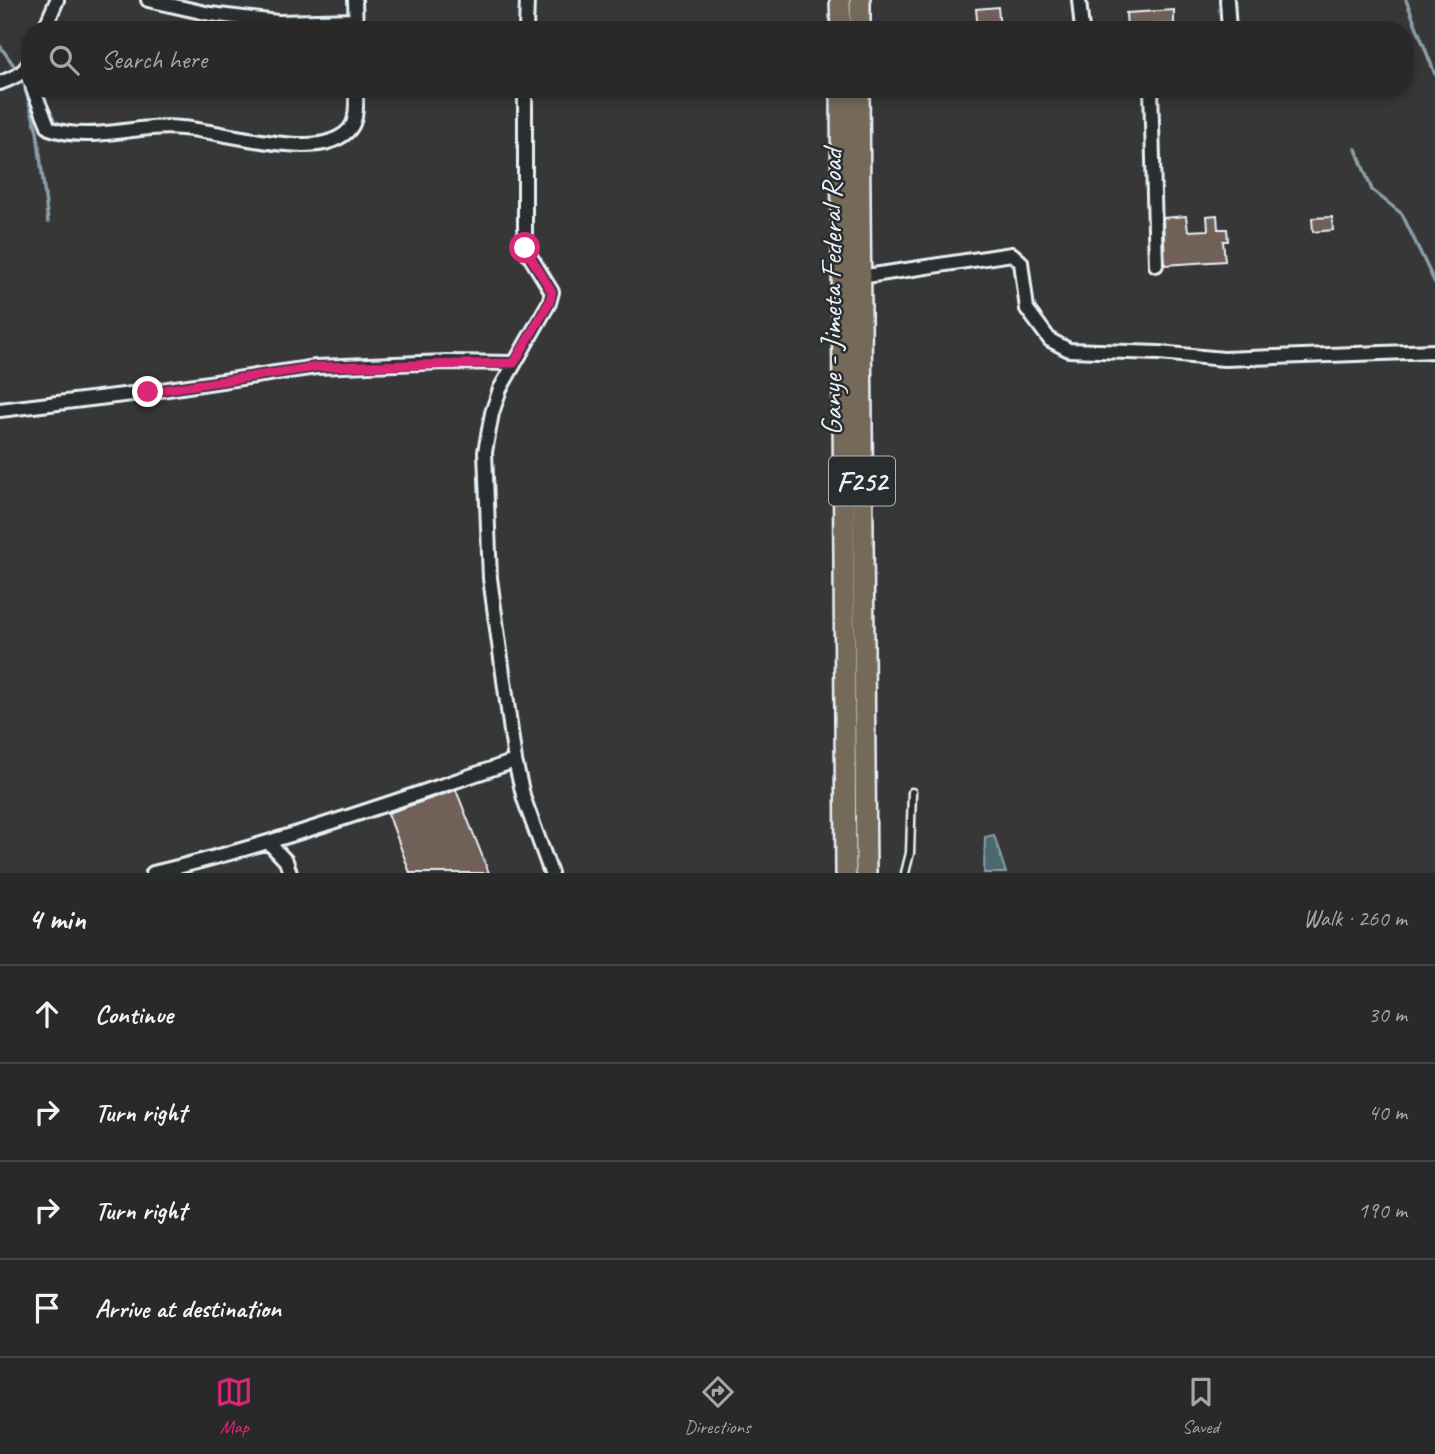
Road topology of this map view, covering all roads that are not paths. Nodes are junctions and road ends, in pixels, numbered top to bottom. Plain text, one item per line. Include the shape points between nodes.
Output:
1 (57, 0) edge
2 (148, 0) edge
3 (355, 0) edge
4 (527, 0) edge
5 (840, 0) edge
6 (860, 0) edge
7 (1079, 0) edge
8 (1227, 0) edge
9 (48, 21) edge
10 (270, 21) edge
11 (356, 21) edge
12 (526, 21) edge
13 (841, 21) edge
14 (860, 21) edge
15 (1081, 21) edge
16 (1228, 21) edge
17 (21, 74) edge
18 (0, 83) edge
19 (36, 98) edge
20 (356, 98) edge
21 (525, 98) edge
22 (841, 98) edge
23 (859, 98) edge
24 (1151, 98) edge
25 (1156, 265) dead end
26 (860, 276) junction
27 (1435, 351) edge
28 (514, 363) junction
29 (0, 410) edge
30 (515, 761) junction
31 (912, 792) dead end
32 (269, 843) junction
33 (153, 873) edge
34 (290, 873) edge
35 (551, 873) edge
36 (846, 873) edge
37 (866, 873) edge
38 (905, 873) edge

1 - 9 street
2 - 10 street
3 - 11 street
4 - 12 street
5 - 13 main road
6 - 14 main road
7 - 15 street
8 - 16 street
17 - 18 street
19 - 20 street via 48,128 58,132 81,135 181,127 310,145 331,142 354,126
21 - 28 street via 525,248 552,292
22 - 36 main road, Ganye - Jimeta Federal Road / F252
23 - 26 main road, Ganye - Jimeta Federal Road / F252
24 - 25 street
26 - 27 street via 1012,254 1021,262 1027,309 1050,340 1069,350 1224,359
26 - 37 main road, Ganye - Jimeta Federal Road / F252
28 - 29 street via 316,367
28 - 30 street via 492,413 485,452 489,578
30 - 32 street
30 - 35 street
31 - 38 lane
32 - 33 street
32 - 34 street via 286,861

